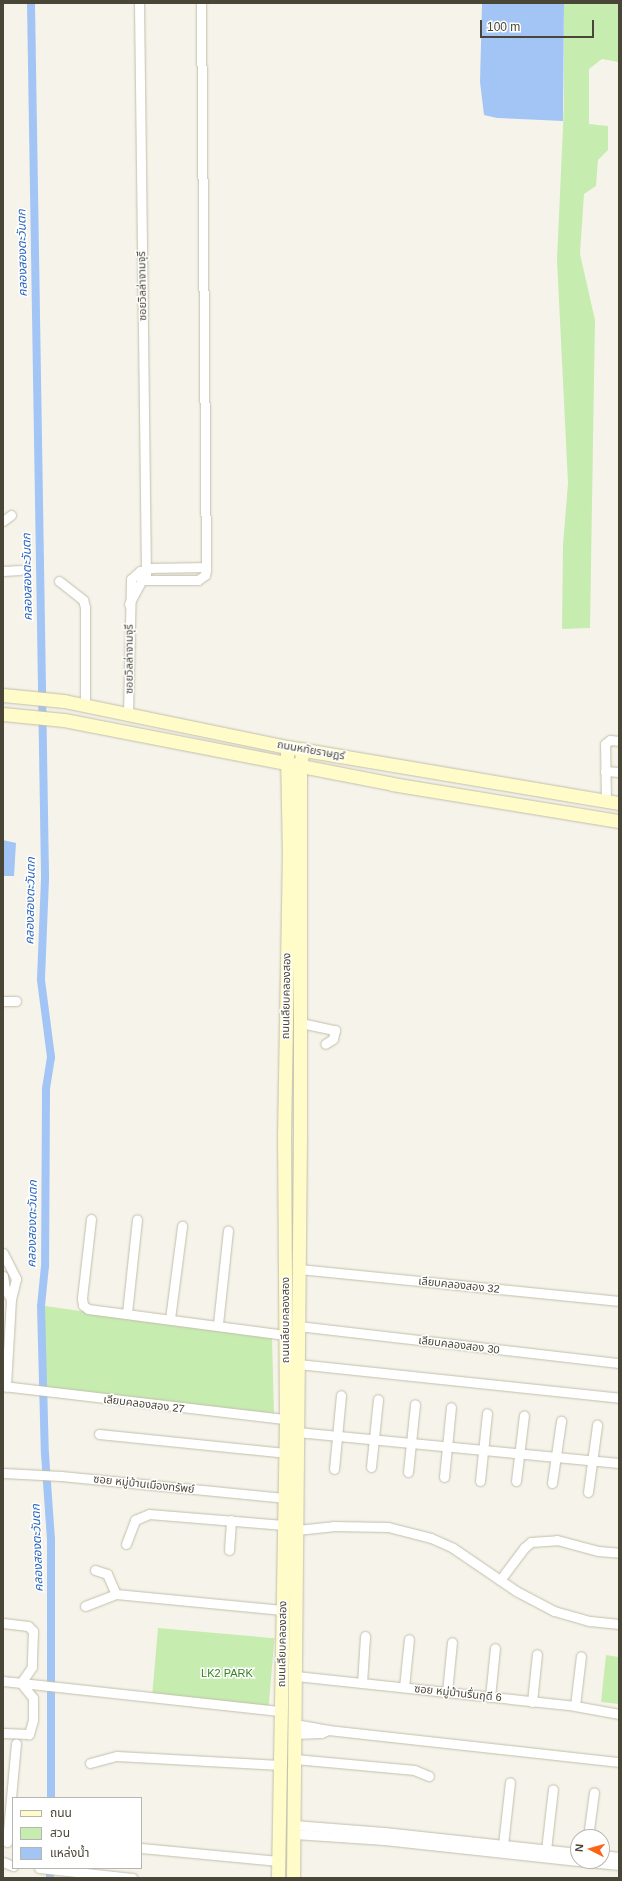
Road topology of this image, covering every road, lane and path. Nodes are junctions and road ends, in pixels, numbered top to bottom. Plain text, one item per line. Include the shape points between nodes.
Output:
1 (139, 3) edge
2 (201, 3) edge
3 (11, 515) dead end
4 (3, 521) edge
5 (206, 567) junction
6 (20, 570) dead end
7 (146, 570) junction
8 (3, 571) edge
9 (146, 580) junction
10 (59, 581) dead end
11 (129, 604) junction
12 (3, 695) edge
13 (85, 705) junction
14 (3, 714) edge
15 (128, 714) junction
16 (619, 741) edge
17 (287, 746) junction
18 (303, 749) junction
19 (272, 759) junction
20 (286, 763) junction
21 (300, 765) junction
22 (323, 771) junction
23 (605, 771) junction
24 (619, 772) edge
25 (288, 784) junction
26 (301, 792) junction
27 (606, 800) junction
28 (619, 803) edge
29 (619, 821) edge
30 (3, 1000) edge
31 (16, 1001) dead end
32 (301, 1023) junction
33 (325, 1044) dead end
34 (300, 1135) junction
35 (284, 1136) junction
36 (91, 1219) dead end
37 (137, 1220) dead end
38 (182, 1226) dead end
39 (228, 1231) dead end
40 (3, 1253) edge
41 (299, 1269) junction
42 (3, 1276) edge
43 (11, 1299) junction
44 (619, 1301) edge
45 (127, 1313) junction
46 (170, 1319) junction
47 (218, 1324) junction
48 (298, 1326) junction
49 (285, 1335) junction
50 (619, 1363) edge
51 (298, 1364) junction
52 (5, 1386) edge
53 (341, 1395) dead end
54 (619, 1398) edge
55 (378, 1399) dead end
56 (415, 1404) dead end
57 (451, 1407) dead end
58 (487, 1413) dead end
59 (524, 1415) dead end
60 (286, 1419) junction
61 (561, 1421) dead end
62 (596, 1425) dead end
63 (297, 1432) junction
64 (99, 1434) dead end
65 (336, 1435) junction
66 (374, 1439) junction
67 (411, 1443) junction
68 (447, 1446) junction
69 (483, 1450) junction
70 (285, 1453) junction
71 (519, 1453) junction
72 (556, 1456) junction
73 (591, 1460) junction
74 (619, 1463) edge
75 (371, 1468) dead end
76 (334, 1469) dead end
77 (408, 1472) dead end
78 (3, 1473) edge
79 (444, 1477) dead end
80 (480, 1480) dead end
81 (516, 1481) dead end
82 (552, 1483) dead end
83 (588, 1492) dead end
84 (284, 1498) junction
85 (232, 1520) junction
86 (284, 1525) junction
87 (297, 1530) junction
88 (126, 1544) dead end
89 (229, 1550) dead end
90 (619, 1553) edge
91 (95, 1570) dead end
92 (500, 1580) junction
93 (116, 1594) junction
94 (85, 1606) dead end
95 (282, 1610) junction
96 (3, 1623) edge
97 (619, 1624) edge
98 (365, 1636) dead end
99 (409, 1639) dead end
100 (452, 1642) dead end
101 (495, 1648) dead end
102 (537, 1654) dead end
103 (581, 1656) dead end
104 (296, 1676) junction
105 (3, 1681) edge
106 (24, 1683) junction
107 (362, 1683) junction
108 (404, 1688) junction
109 (447, 1692) junction
110 (490, 1697) junction
111 (532, 1702) junction
112 (575, 1706) junction
113 (281, 1711) junction
114 (619, 1714) edge
115 (295, 1729) junction
116 (3, 1734) edge
117 (16, 1743) dead end
118 (295, 1759) junction
119 (619, 1762) edge
120 (90, 1763) dead end
121 (280, 1765) junction
122 (429, 1776) dead end
123 (510, 1782) dead end
124 (553, 1789) dead end
125 (594, 1792) dead end
126 (7, 1797) edge
127 (294, 1829) junction
128 (589, 1829) edge
129 (7, 1842) dead end
130 (447, 1843) junction
131 (503, 1845) junction
132 (142, 1848) edge
133 (546, 1850) junction
134 (570, 1852) edge
135 (570, 1860) edge
136 (278, 1861) junction
137 (3, 1862) edge
138 (12, 1866) edge
139 (51, 1869) edge
140 (132, 1878) edge
141 (278, 1878) edge
142 (294, 1878) edge

1 - 7 street, ซอยวิลล่าจามจุรี
2 - 5 street
3 - 4 street
5 - 7 street
5 - 9 street via 205,575 198,580
6 - 8 street
7 - 9 street, ซอยวิลล่าจามจุรี
7 - 11 street, ซอยวิลล่าจามจุรี via 140,571 131,579
9 - 11 street, ซอยวิลล่าจามจุรี via 140,583
10 - 13 street via 83,600 85,607
11 - 15 street, ซอยวิลล่าจามจุรี
12 - 13 main road, ถนนหทัยราษฎร์
13 - 15 main road, ถนนหทัยราษฎร์
14 - 19 main road, ถนนหทัยราษฎร์ via 64,720
15 - 17 main road, ถนนหทัยราษฎร์
16 - 23 street via 610,740 605,744
17 - 18 main road, ถนนหทัยราษฎร์
17 - 20 main road, ถนนเลียบคลองสอง
18 - 21 main road, ถนนเลียบคลองสอง
18 - 27 main road, ถนนหทัยราษฎร์
19 - 20 main road, ถนนหทัยราษฎร์
19 - 25 main road
20 - 21 main road, ถนนหทัยราษฎร์
20 - 25 main road, ถนนเลียบคลองสอง
21 - 22 main road, ถนนหทัยราษฎร์
21 - 26 main road, ถนนเลียบคลองสอง
22 - 26 main road via 312,776
22 - 29 main road, ถนนหทัยราษฎร์
23 - 24 street
23 - 27 street
25 - 35 main road, ถนนเลียบคลองสอง
26 - 32 main road, ถนนเลียบคลองสอง
27 - 28 main road, ถนนหทัยราษฎร์
30 - 31 street
32 - 33 street via 335,1030 334,1039
32 - 34 main road, ถนนเลียบคลองสอง
34 - 35 main road
34 - 41 main road, ถนนเลียบคลองสอง
35 - 49 main road, ถนนเลียบคลองสอง
36 - 45 street via 83,1306 88,1309
37 - 45 street
38 - 46 street
39 - 47 street
40 - 43 street via 16,1279
41 - 44 street, เลียบคลองสอง 32
41 - 48 main road, ถนนเลียบคลองสอง
42 - 43 street via 5,1289
43 - 52 street
45 - 46 street
46 - 47 street
47 - 49 street
48 - 50 street, เลียบคลองสอง 30
48 - 51 main road, ถนนเลียบคลองสอง
49 - 60 main road, ถนนเลียบคลองสอง
51 - 54 street
51 - 63 main road, ถนนเลียบคลองสอง
52 - 60 street, เลียบคลองสอง 27
53 - 65 street
55 - 66 street
56 - 67 street
57 - 68 street
58 - 69 street
59 - 71 street
60 - 70 main road, ถนนเลียบคลองสอง
61 - 72 street
62 - 73 street
63 - 65 street
63 - 87 main road, ถนนเลียบคลองสอง
64 - 70 street
65 - 66 street
65 - 76 street
66 - 67 street
66 - 75 street
67 - 68 street
67 - 77 street
68 - 69 street
68 - 79 street
69 - 71 street
69 - 80 street
70 - 84 main road, ถนนเลียบคลองสอง
71 - 72 street
71 - 81 street
72 - 73 street
72 - 82 street
73 - 74 street
73 - 83 street
78 - 84 street, ซอย หมู่บ้านเมืองทรัพย์ via 60,1476
84 - 86 main road, ถนนเลียบคลองสอง
85 - 86 street
85 - 88 street via 142,1515 132,1525
85 - 89 street
86 - 95 main road, ถนนเลียบคลองสอง
87 - 92 street via 333,1526 370,1526 406,1531 454,1548
87 - 104 main road, ถนนเลียบคลองสอง
90 - 92 street via 557,1540 531,1542
91 - 93 street via 107,1574
92 - 97 street via 554,1610 590,1621
93 - 94 street
93 - 95 street
95 - 113 main road, ถนนเลียบคลองสอง
96 - 106 street via 28,1626 33,1630 33,1663
98 - 107 street
99 - 108 street
100 - 109 street
101 - 110 street
102 - 111 street
103 - 112 street
104 - 107 street, ซอย หมู่บ้านรื่นฤดี 6
104 - 115 main road, ถนนเลียบคลองสอง
105 - 106 street
106 - 113 street
106 - 116 street via 33,1698 32,1732 26,1735
107 - 108 street, ซอย หมู่บ้านรื่นฤดี 6
108 - 109 street, ซอย หมู่บ้านรื่นฤดี 6
109 - 110 street, ซอย หมู่บ้านรื่นฤดี 6
110 - 111 street, ซอย หมู่บ้านรื่นฤดี 6
111 - 112 street, ซอย หมู่บ้านรื่นฤดี 6
112 - 114 street, ซอย หมู่บ้านรื่นฤดี 6
113 - 121 main road, ถนนเลียบคลองสอง
115 - 118 main road, ถนนเลียบคลองสอง
115 - 119 street via 328,1730
117 - 126 street
118 - 122 street via 414,1770
118 - 127 main road, ถนนเลียบคลองสอง
120 - 121 street via 117,1756
121 - 136 main road, ถนนเลียบคลองสอง
123 - 131 street
124 - 133 street
125 - 128 street
126 - 129 street
127 - 130 street
127 - 142 main road, ถนนเลียบคลองสอง
130 - 131 street
130 - 135 street
131 - 133 street
132 - 136 street
133 - 134 street
136 - 141 main road, ถนนเลียบคลองสอง
137 - 138 street
139 - 140 street

